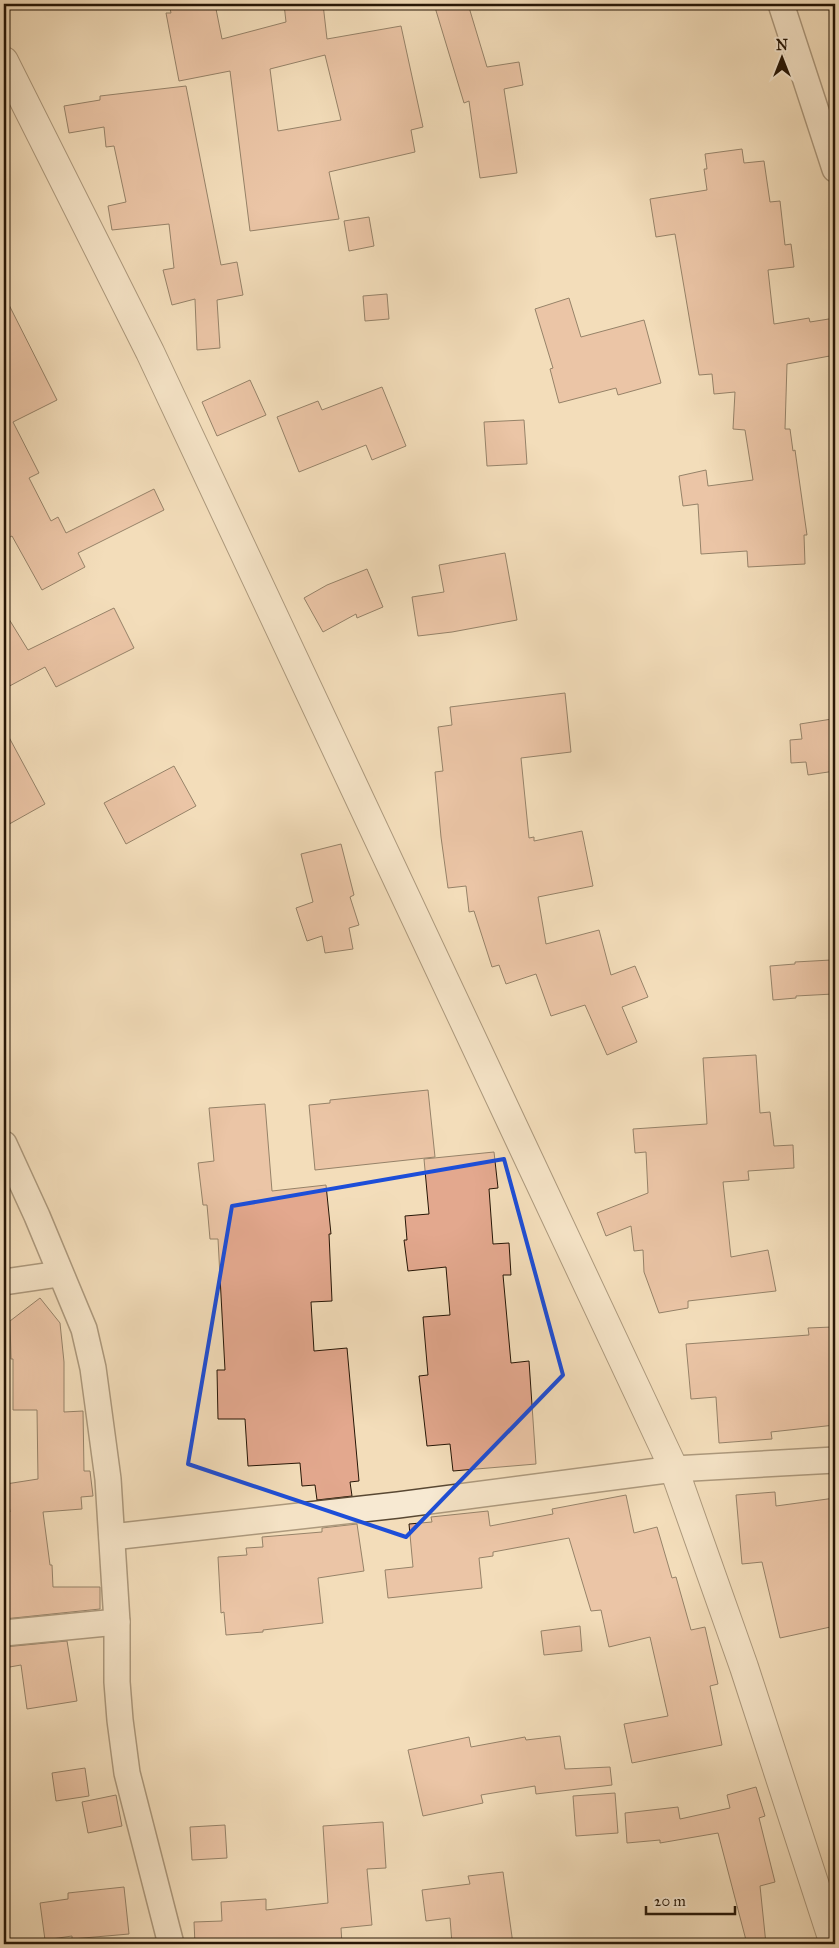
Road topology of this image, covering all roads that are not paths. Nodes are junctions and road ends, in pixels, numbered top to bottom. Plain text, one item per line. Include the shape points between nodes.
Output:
1 (781, 4) edge
2 (4, 61) edge
3 (835, 169) edge
4 (4, 1144) edge
5 (59, 1274) junction
6 (4, 1282) edge
7 (835, 1460) edge
8 (674, 1469) junction
9 (112, 1537) junction
10 (117, 1622) junction
11 (4, 1633) edge
12 (171, 1944) edge
13 (834, 1944) edge

1 - 3 street
2 - 8 street via 150,352
4 - 5 street
5 - 6 street
5 - 9 street via 84,1329 93,1368 108,1479
7 - 8 street
8 - 9 street via 398,1505
8 - 13 street via 744,1667
9 - 10 street
10 - 11 street
10 - 12 street via 119,1711 127,1772

